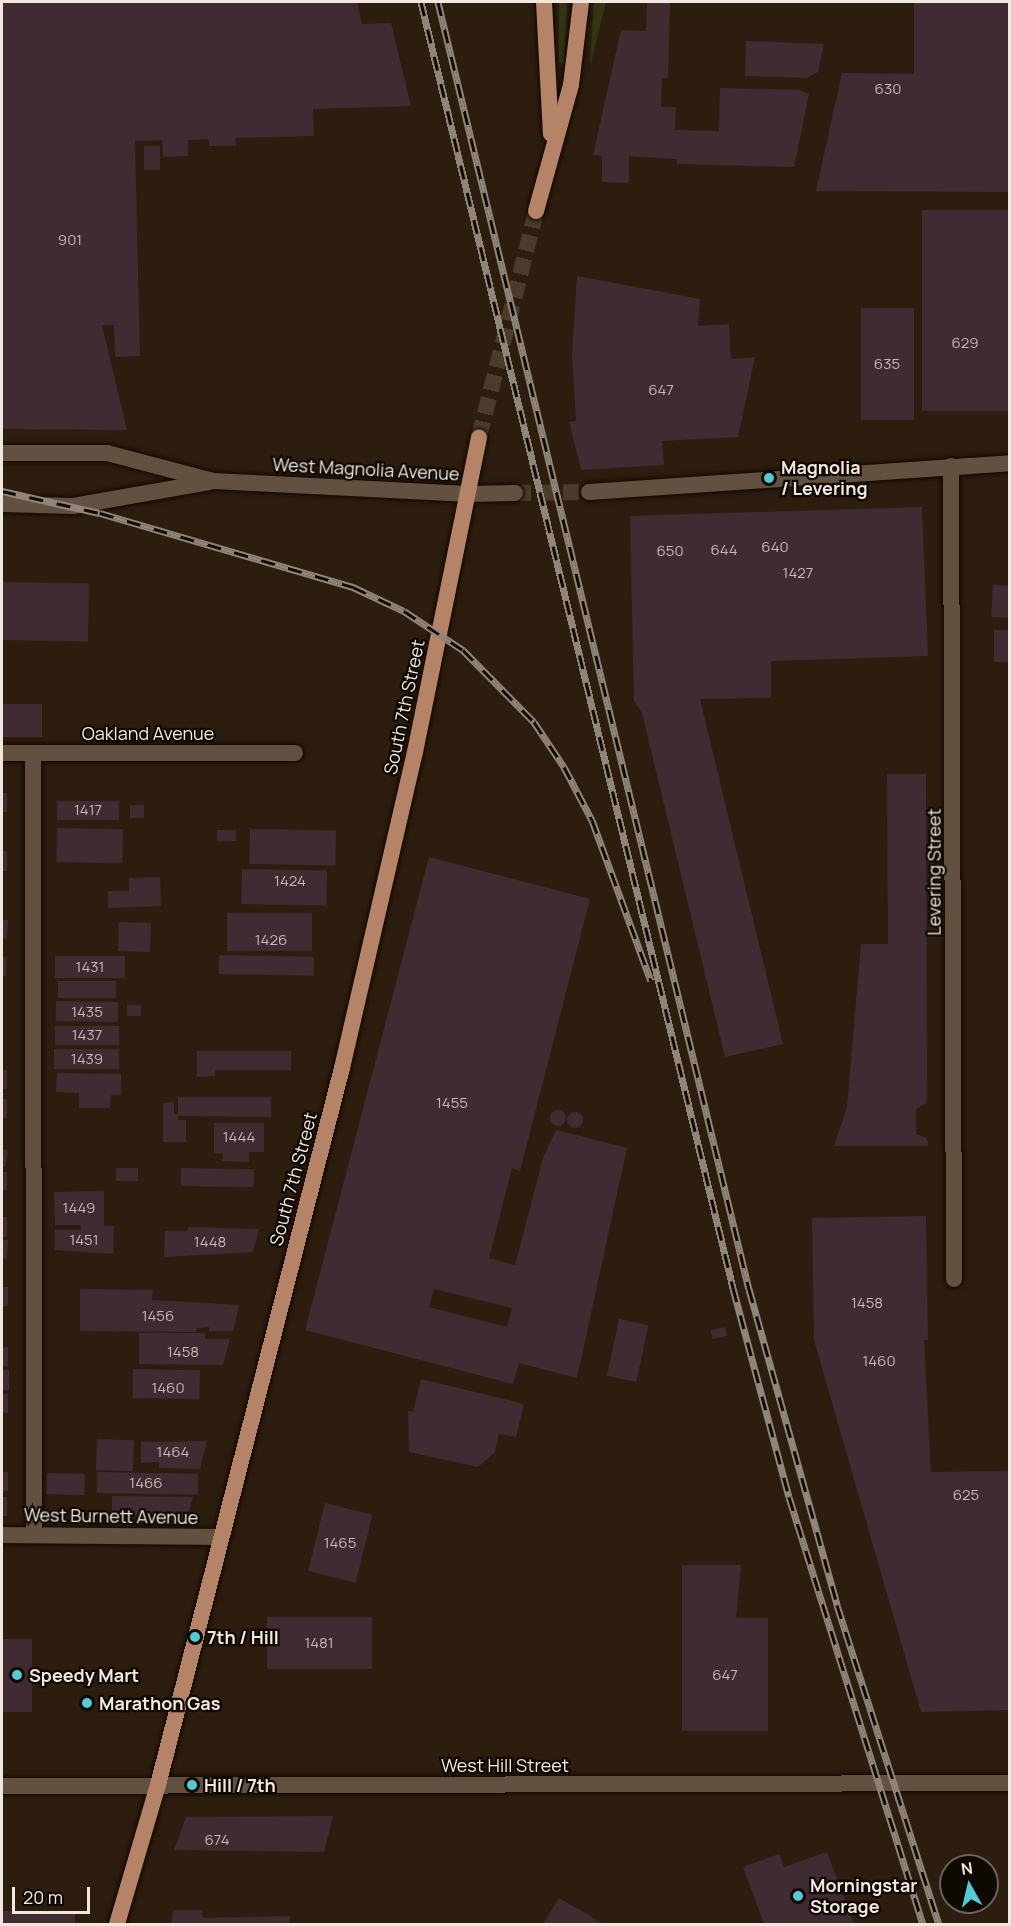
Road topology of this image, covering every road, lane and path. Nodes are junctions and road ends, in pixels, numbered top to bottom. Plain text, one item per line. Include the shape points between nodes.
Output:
1 (544, 2) edge
2 (581, 2) edge
3 (551, 150) junction
4 (536, 211) tunnel mouth
5 (479, 438) tunnel mouth
6 (2, 453) edge
7 (1010, 463) edge
8 (951, 466) junction
9 (214, 481) junction
10 (589, 492) tunnel mouth
11 (516, 493) tunnel mouth
12 (469, 494) junction
13 (2, 504) edge
14 (2, 753) edge
15 (33, 753) junction
16 (295, 753) dead end
17 (954, 1279) dead end
18 (34, 1534) junction
19 (2, 1535) edge
20 (220, 1538) junction
21 (1010, 1783) edge
22 (2, 1785) edge
23 (158, 1785) junction
24 (117, 1924) edge

1 - 3 main road
2 - 3 main road via 571,85
3 - 4 main road
5 - 12 main road, South 7th Street
6 - 9 street, West Magnolia Avenue via 107,453
7 - 8 street
8 - 10 street
8 - 17 street, Levering Street
9 - 12 street, West Magnolia Avenue
9 - 13 street, West Magnolia Avenue via 73,506
11 - 12 street, West Magnolia Avenue
12 - 20 main road, South 7th Street via 342,1068
14 - 15 street, Oakland Avenue
15 - 16 street, Oakland Avenue
15 - 18 street
18 - 19 street, West Burnett Avenue
18 - 20 street, West Burnett Avenue
20 - 23 main road, South 7th Street
21 - 23 street, West Hill Street
22 - 23 street, West Hill Street
23 - 24 main road, South 7th Street

